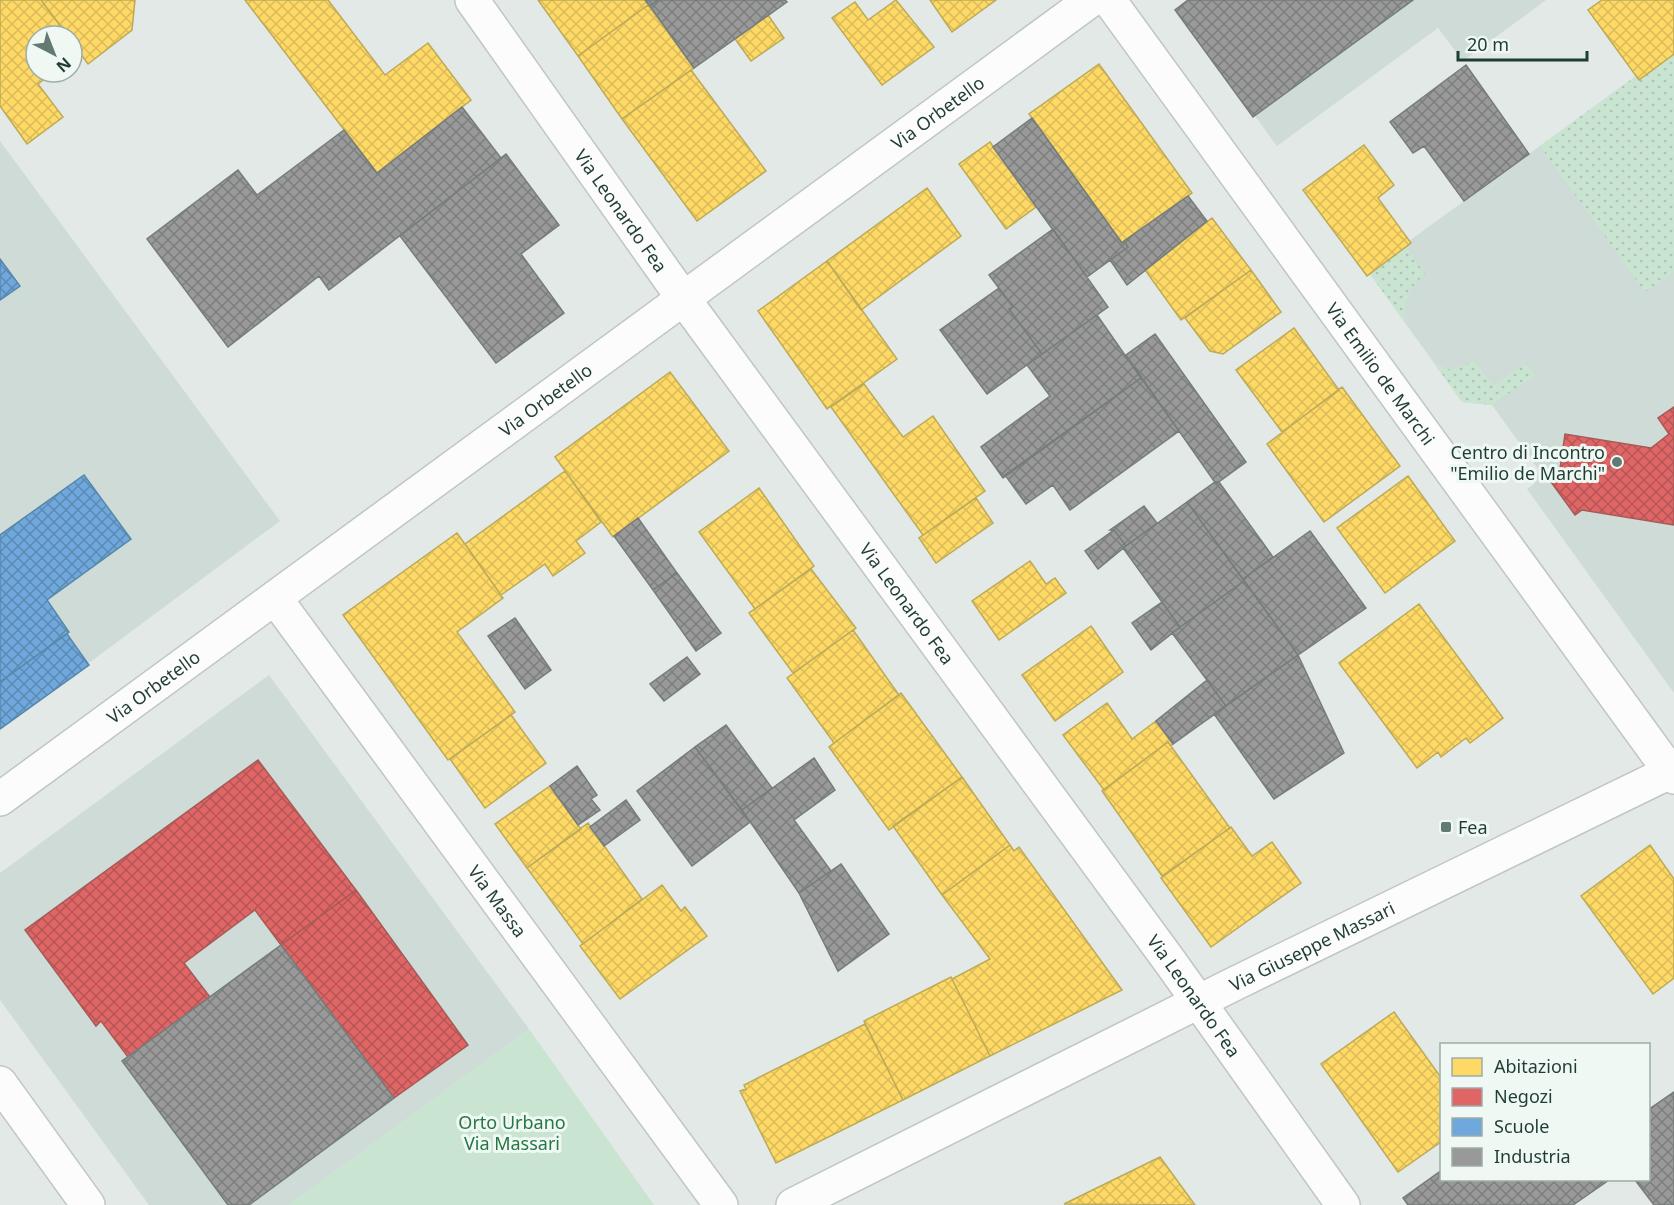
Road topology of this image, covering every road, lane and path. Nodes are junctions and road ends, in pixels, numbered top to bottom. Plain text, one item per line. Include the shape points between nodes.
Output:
1 (472, 0) edge
2 (1091, 0) edge
3 (1109, 0) edge
4 (683, 298) junction
5 (275, 598) junction
6 (1673, 773) edge
7 (0, 799) edge
8 (1199, 1001) junction
9 (0, 1083) edge
10 (88, 1205) edge
11 (721, 1205) edge
12 (792, 1205) edge
13 (1343, 1205) edge

1 - 4 street, Via Leonardo Fea
2 - 4 street, Via Orbetello
3 - 6 street, Via Emilio de Marchi
4 - 5 street, Via Orbetello
4 - 8 street, Via Leonardo Fea
5 - 7 street, Via Orbetello
5 - 11 street, Via Massa
6 - 8 street, Via Giuseppe Massari
8 - 12 street, Via Giuseppe Massari
8 - 13 street, Via Leonardo Fea
9 - 10 street

